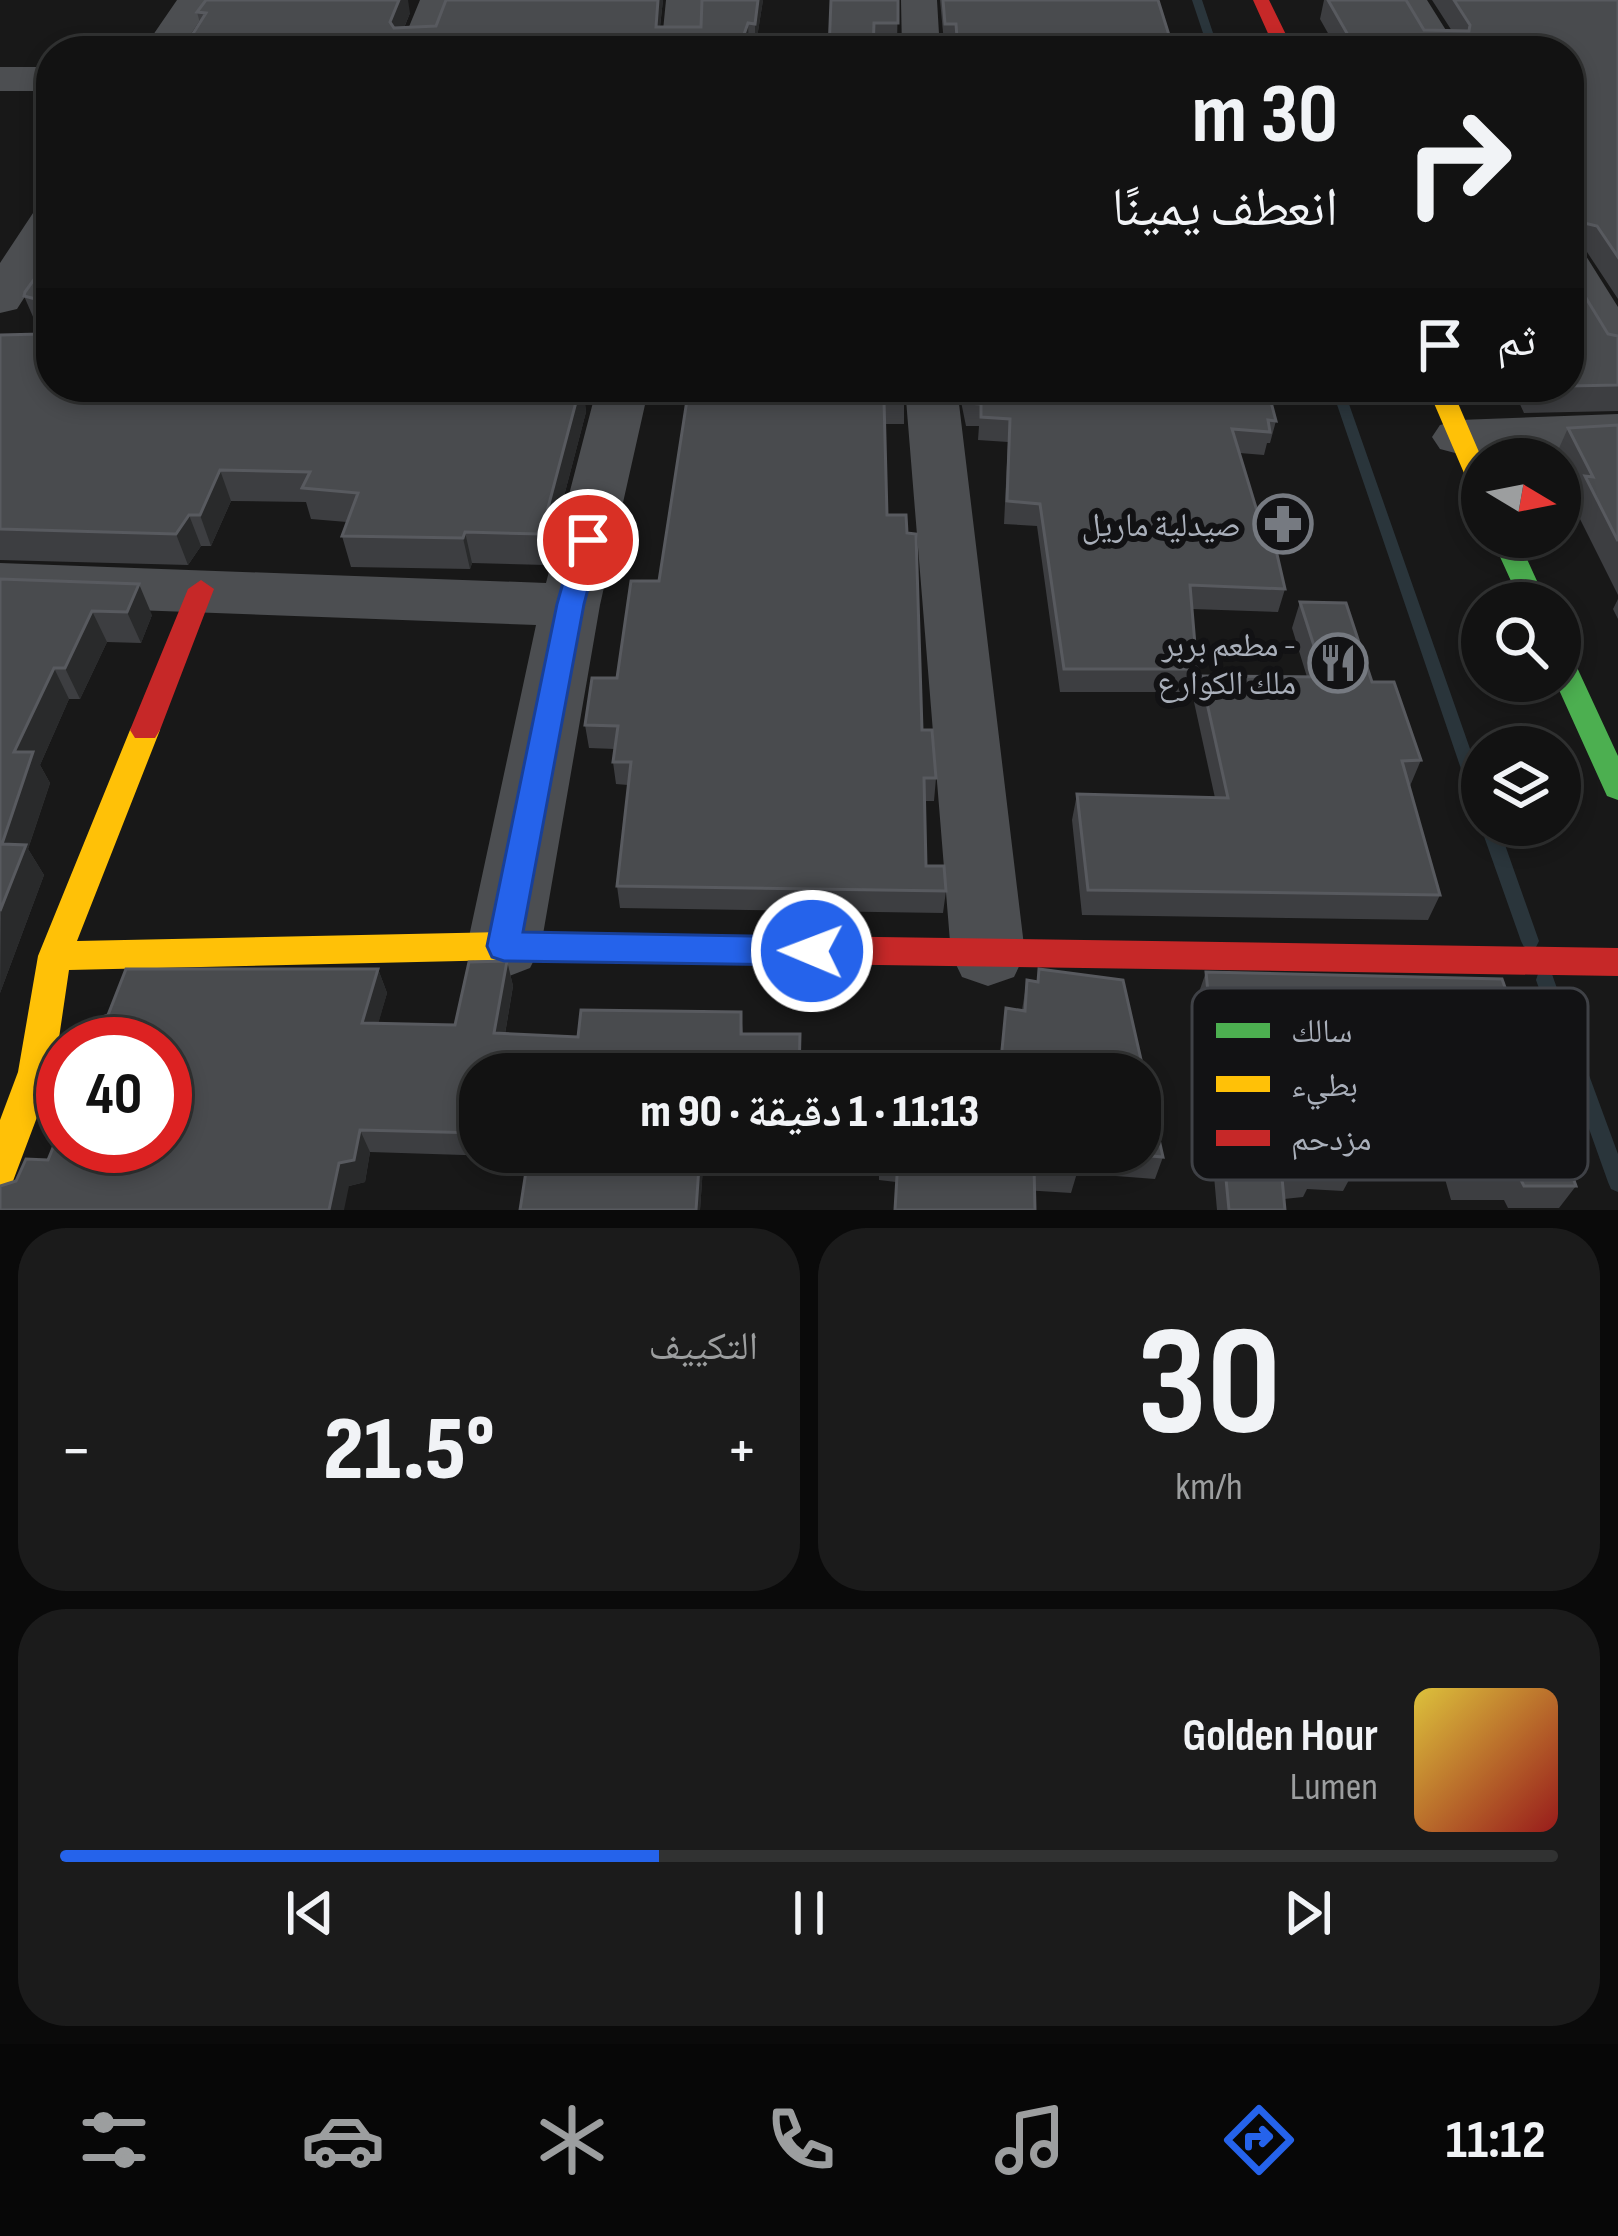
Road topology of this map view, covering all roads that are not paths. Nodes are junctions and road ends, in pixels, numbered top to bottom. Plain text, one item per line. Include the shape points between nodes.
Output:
1 (195, 0) edge
2 (439, 0) edge
3 (685, 0) edge
4 (919, 0) edge
5 (1261, 0) edge
6 (1409, 0) edge
7 (171, 36) edge
8 (424, 36) edge
9 (681, 36) edge
10 (920, 36) edge
11 (1279, 36) edge
12 (1431, 36) edge
13 (0, 79) edge
14 (36, 79) edge
15 (36, 243) edge
16 (1584, 291) edge
17 (0, 298) edge
18 (1618, 347) edge
19 (619, 402) edge
20 (933, 402) edge
21 (1445, 402) edge
22 (1618, 431) edge
23 (1460, 437) joint
24 (0, 584) edge
25 (200, 589) junction
26 (570, 604) junction
27 (1581, 700) edge
28 (1609, 751) edge
29 (504, 946) junction
30 (988, 954) junction
31 (55, 956) junction
32 (1618, 962) edge
33 (0, 1168) edge

1 - 7 street
2 - 8 street
3 - 9 street
4 - 10 street
5 - 11 street
6 - 12 street
13 - 14 street
15 - 17 street
16 - 18 street
19 - 26 street
20 - 30 street
21 - 23 street
22 - 23 street
24 - 25 street
25 - 26 street
25 - 31 street
26 - 29 street
27 - 28 street
29 - 30 street
29 - 31 street
30 - 32 street
31 - 33 street via 36,1072

